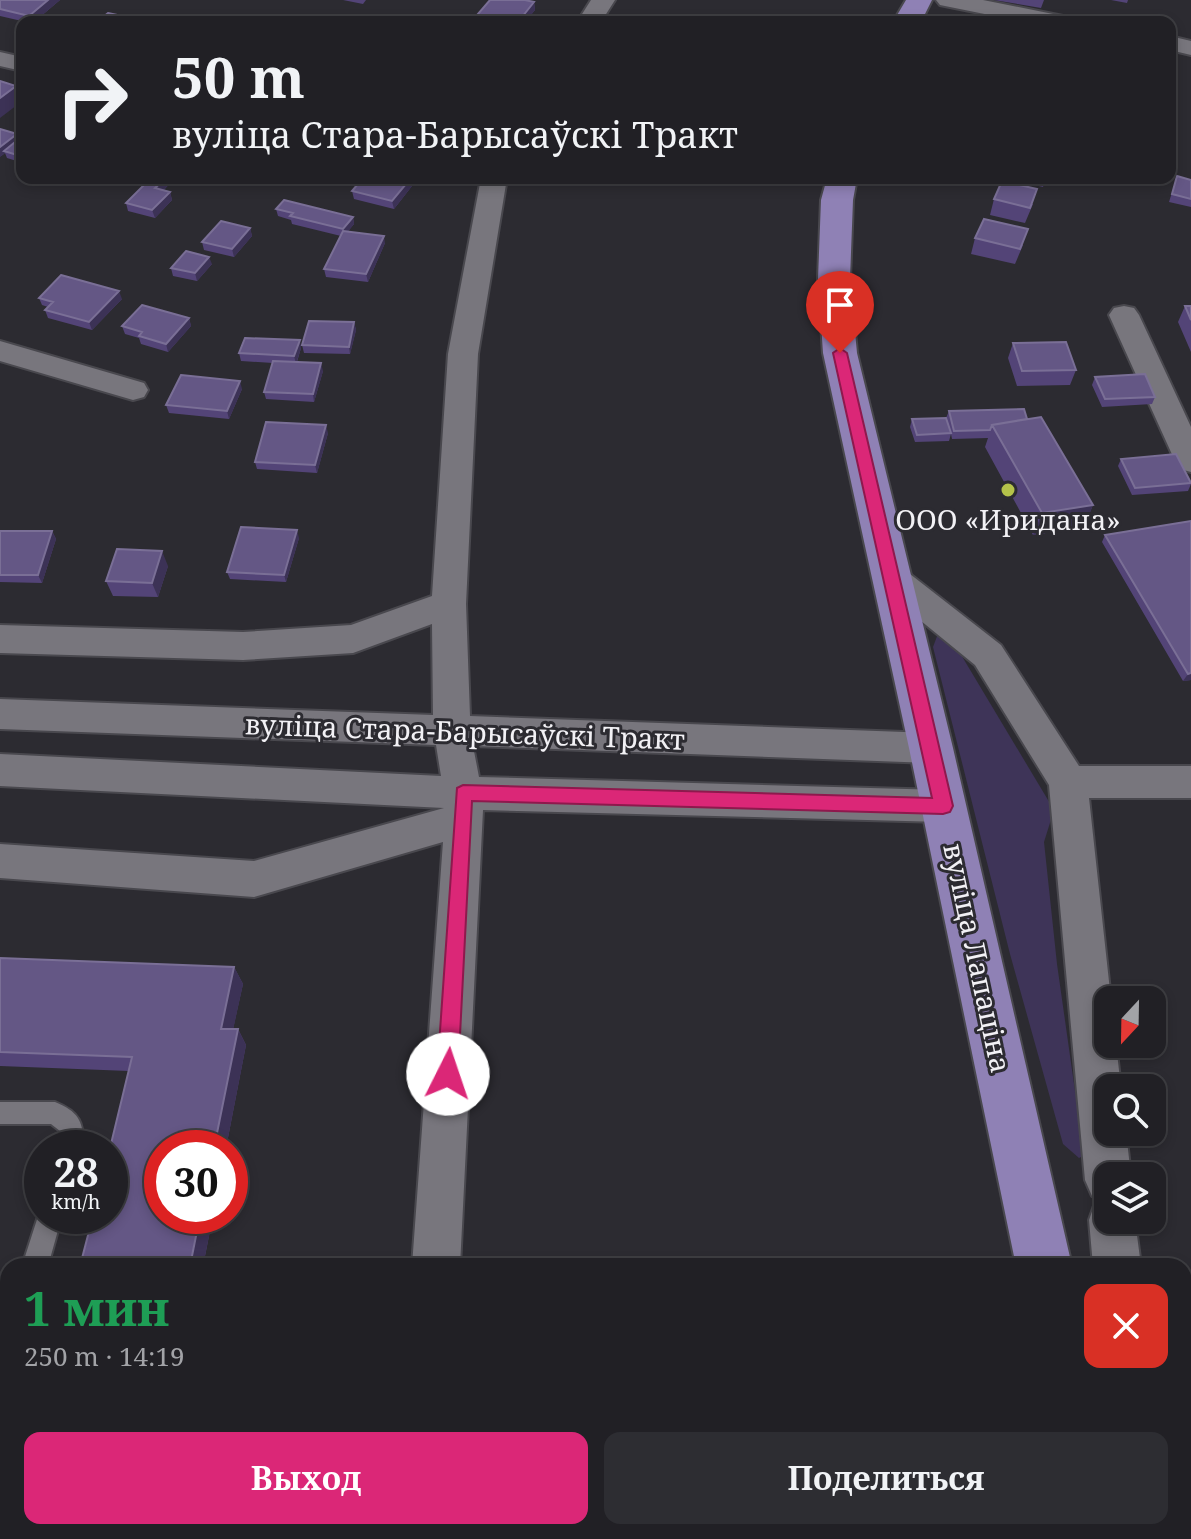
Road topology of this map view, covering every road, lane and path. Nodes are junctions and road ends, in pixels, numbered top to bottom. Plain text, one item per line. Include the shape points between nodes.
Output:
1 (948, 0) edge
2 (1029, 16) edge
3 (493, 184) edge
4 (841, 184) edge
5 (1124, 315) dead end
6 (0, 351) edge
7 (133, 390) dead end
8 (1191, 461) edge
9 (889, 576) junction
10 (449, 604) junction
11 (0, 639) edge
12 (0, 714) edge
13 (452, 732) junction
14 (931, 748) junction
15 (0, 770) edge
16 (1068, 782) junction
17 (1191, 782) edge
18 (464, 806) junction
19 (943, 806) junction
20 (0, 861) edge
21 (0, 1113) edge
22 (72, 1130) edge
23 (1106, 1162) edge
24 (45, 1234) edge
25 (1114, 1234) edge
26 (37, 1258) edge
27 (436, 1258) edge
28 (1042, 1258) edge
29 (1116, 1258) edge

1 - 2 street
3 - 10 street via 463,354
4 - 9 main road, вуліца Лапаціна via 834,279 840,353
5 - 8 street
6 - 7 street
9 - 14 main road, вуліца Лапаціна
9 - 16 street via 988,655
10 - 11 street via 353,639 243,646
10 - 13 street
12 - 13 street, вуліца Стара-Барысаўскі Тракт
13 - 14 street, вуліца Стара-Барысаўскі Тракт
13 - 18 street
14 - 19 main road, вуліца Лапаціна
15 - 18 street, вуліца Стара-Барысаўскі Тракт
16 - 17 street
16 - 23 street
18 - 19 street, вуліца Стара-Барысаўскі Тракт
18 - 20 street via 254,879
18 - 27 street
19 - 28 main road, вуліца Лапаціна
21 - 22 lane via 55,1113
24 - 26 lane
25 - 29 street

